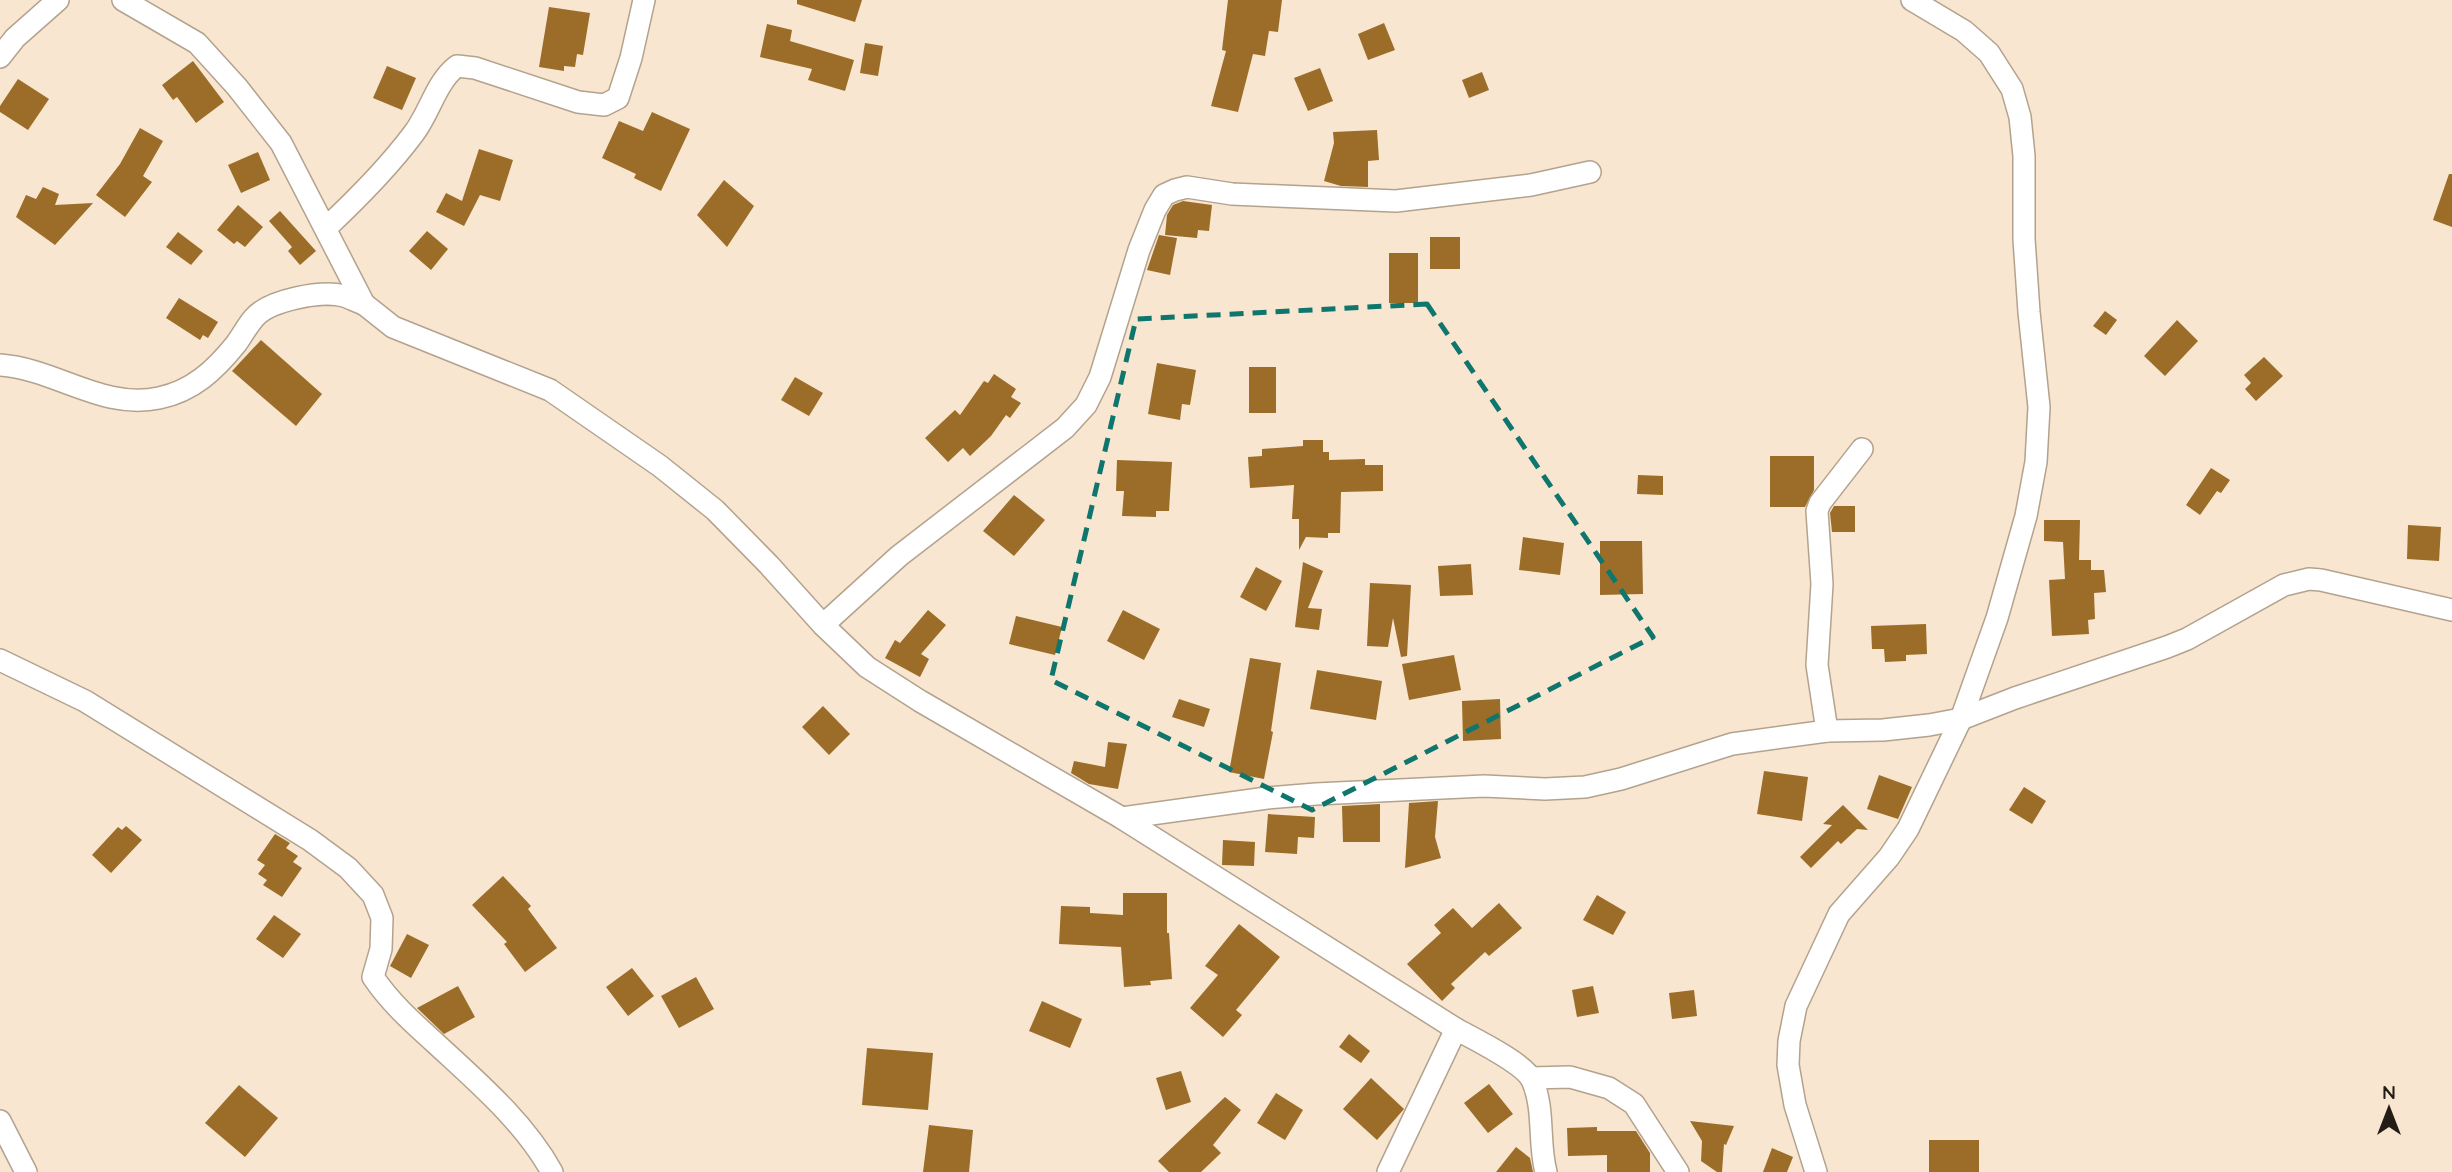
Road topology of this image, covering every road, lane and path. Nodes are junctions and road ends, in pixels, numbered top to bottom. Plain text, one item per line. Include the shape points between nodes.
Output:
1 (58, 0) edge
2 (123, 0) edge
3 (645, 0) edge
4 (1912, 0) edge
5 (0, 57) edge
6 (1590, 172) dead end
7 (326, 228) junction
8 (364, 304) junction
9 (0, 365) edge
10 (1862, 449) dead end
11 (2452, 610) edge
12 (823, 625) junction
13 (0, 660) edge
14 (1961, 719) junction
15 (1827, 731) junction
16 (1122, 818) junction
17 (1456, 1029) junction
18 (1531, 1079) junction
19 (0, 1121) edge
20 (26, 1172) edge
21 (552, 1172) edge
22 (1388, 1172) edge
23 (1546, 1172) edge
24 (1678, 1172) edge
25 (1816, 1172) edge

1 - 5 street
2 - 7 street via 198,43 281,143
3 - 7 street via 618,98 604,105 578,102 457,66 448,73 416,131 371,185
4 - 14 street via 1964,31 1989,53 2012,89 2024,156 2025,251 2039,407 2036,462 1997,618
6 - 12 street via 1531,185 1396,201 1232,194 1186,187 1164,195 1139,250 1100,377 1086,405 1066,428 899,556
7 - 8 street
8 - 9 street via 342,295 283,300 255,316 211,373 186,390 160,398 131,402 103,397 43,374
8 - 12 street via 393,327 550,390 660,466 715,510
10 - 15 street via 1816,511 1822,584 1816,665
11 - 14 street via 2321,580 2295,581 2187,639
12 - 16 street via 867,667 919,701
13 - 21 street via 85,701 348,868 373,895 382,918 381,949 373,977 388,999 495,1099
14 - 15 street via 1894,729
14 - 25 street via 1908,829 1839,914 1796,1006 1788,1065
15 - 16 street via 1732,744 1586,787 1484,786 1316,794
16 - 17 street
17 - 18 street via 1510,1059
17 - 22 street
18 - 23 street
18 - 24 street via 1570,1077 1609,1088 1634,1104
19 - 20 street

